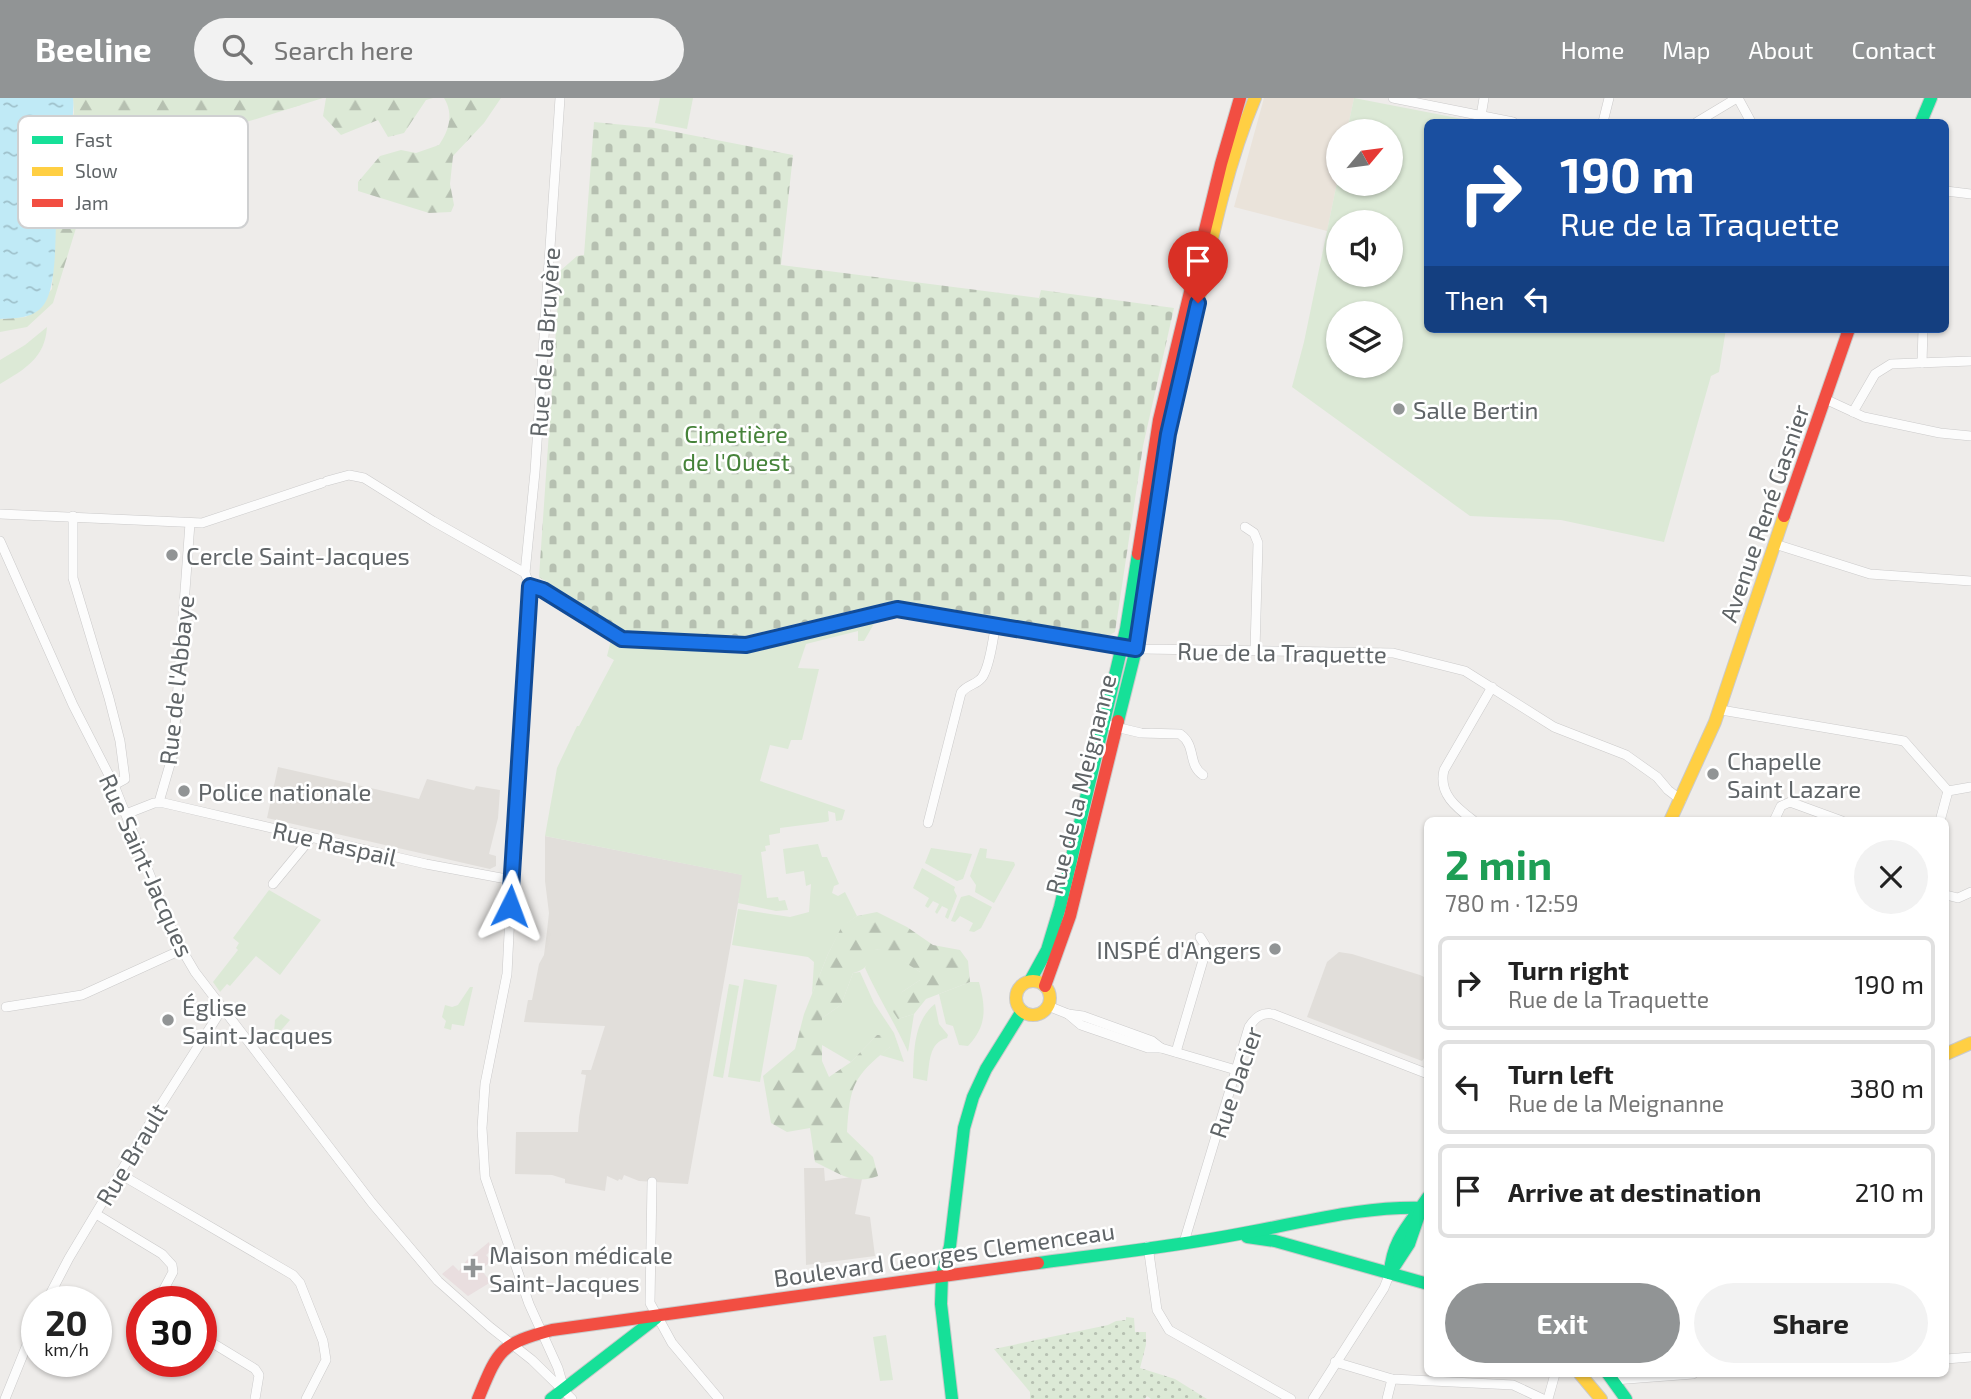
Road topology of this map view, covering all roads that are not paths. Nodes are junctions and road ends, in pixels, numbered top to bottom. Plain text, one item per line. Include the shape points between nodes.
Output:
1 (560, 98) edge
2 (1240, 98) edge
3 (1255, 98) edge
4 (1393, 98) edge
5 (1485, 98) edge
6 (1609, 98) edge
7 (1737, 98) edge
8 (1931, 98) edge
9 (1481, 116) junction
10 (1497, 119) edge
11 (1604, 119) edge
12 (1702, 119) edge
13 (1749, 119) edge
14 (1923, 119) edge
15 (1949, 191) edge
16 (1971, 194) edge
17 (1848, 333) edge
18 (1923, 333) edge
19 (1971, 361) edge
20 (1922, 363) junction
21 (1825, 399) junction
22 (1853, 412) junction
23 (1971, 436) edge
24 (0, 514) edge
25 (73, 516) junction
26 (190, 523) junction
27 (1245, 527) dead end
28 (0, 541) edge
29 (1775, 544) junction
30 (525, 573) junction
31 (1971, 580) edge
32 (530, 586) junction
33 (996, 625) junction
34 (1122, 647) junction
35 (1136, 649) junction
36 (1255, 650) junction
37 (1492, 687) junction
38 (1721, 710) junction
39 (1109, 726) junction
40 (1203, 775) dead end
41 (114, 785) junction
42 (1971, 787) edge
43 (1948, 791) junction
44 (1681, 800) junction
45 (159, 802) junction
46 (127, 814) junction
47 (1469, 817) edge
48 (1672, 817) edge
49 (1775, 817) edge
50 (1831, 817) edge
51 (1941, 817) edge
52 (928, 823) dead end
53 (311, 838) junction
54 (512, 880) junction
55 (273, 884) dead end
56 (1971, 892) edge
57 (1949, 896) edge
58 (1200, 937) dead end
59 (181, 950) junction
60 (1030, 981) junction
61 (1045, 986) junction
62 (1048, 1006) junction
63 (6, 1007) dead end
64 (222, 1010) junction
65 (1021, 1011) junction
66 (1970, 1046) edge
67 (1175, 1052) junction
68 (1949, 1053) edge
69 (1236, 1070) junction
70 (1424, 1072) edge
71 (120, 1174) junction
72 (652, 1182) dead end
73 (1424, 1208) edge
74 (1424, 1210) edge
75 (96, 1214) junction
76 (1236, 1235) junction
77 (1184, 1242) junction
78 (1148, 1246) junction
79 (1390, 1273) junction
80 (942, 1275) junction
81 (1424, 1283) edge
82 (54, 1286) edge
83 (166, 1286) edge
84 (658, 1317) junction
85 (542, 1334) junction
86 (512, 1343) junction
87 (217, 1345) edge
88 (1971, 1357) edge
89 (1949, 1359) edge
90 (21, 1360) edge
91 (1335, 1362) junction
92 (1554, 1377) edge
93 (1583, 1377) edge
94 (1611, 1377) edge
95 (1392, 1380) junction
96 (568, 1394) edge
97 (5, 1399) edge
98 (255, 1399) edge
99 (306, 1399) edge
100 (478, 1399) edge
101 (551, 1399) edge
102 (719, 1399) edge
103 (952, 1399) edge
104 (1291, 1399) edge
105 (1313, 1399) edge
106 (1387, 1399) edge
107 (1543, 1399) edge
108 (1548, 1399) edge
109 (1601, 1399) edge
110 (1626, 1399) edge

1 - 30 street, Rue de la Bruyère
2 - 34 main road, Rue de la Meignanne via 1159,420
3 - 35 main road, Rue de la Meignanne via 1221,204 1168,431
4 - 9 street
5 - 9 street
6 - 11 street
7 - 12 street
7 - 13 street
8 - 14 main road
9 - 10 street
15 - 16 street
17 - 21 main road, Avenue René Gasnier
18 - 20 street
19 - 20 street
20 - 22 street via 1891,364 1879,370
21 - 22 street
21 - 29 main road, Avenue René Gasnier
22 - 23 street via 1864,418
24 - 25 street
25 - 26 street
25 - 41 street via 73,578 125,766 125,779
26 - 30 street via 206,522 349,475 364,478
26 - 45 street, Rue de l'Abbaye via 173,754
27 - 36 street via 1258,543
28 - 41 street, Rue Saint-Jacques
29 - 31 street via 1870,574
29 - 38 main road, Avenue René Gasnier
30 - 32 street, Rue de la Bruyère
32 - 33 street, Rue de la Traquette via 622,639 746,645 897,609
32 - 54 street
33 - 34 street, Rue de la Traquette
33 - 52 street via 984,675 961,694
34 - 35 street, Rue de la Traquette
34 - 39 main road, Rue de la Meignanne
35 - 36 street, Rue de la Traquette
35 - 39 main road, Rue de la Meignanne
36 - 37 street, Rue de la Traquette via 1393,653 1465,671
37 - 44 street, Rue de la Traquette via 1555,727 1626,755
37 - 47 street via 1442,776 1448,799
38 - 43 street via 1903,741
38 - 44 main road, Avenue René Gasnier
39 - 40 street via 1180,734 1191,745 1194,765
39 - 60 main road, Rue de la Meignanne via 1057,919
39 - 61 main road, Rue de la Meignanne via 1070,916
41 - 46 street, Rue Saint-Jacques
42 - 43 street
43 - 51 street
44 - 48 main road, Avenue René Gasnier
45 - 46 street
45 - 53 street, Rue Raspail
46 - 59 street, Rue Saint-Jacques
49 - 50 street via 1781,806 1790,802
53 - 54 street, Rue Raspail
53 - 55 street
54 - 85 street via 507,974 482,1108 483,1170
56 - 57 street via 1958,898
58 - 67 street via 1204,957
59 - 63 street via 82,995
59 - 64 street, Rue Saint-Jacques
60 - 61 main road
60 - 65 main road via 1016,995
61 - 62 main road
62 - 65 main road via 1034,1015
62 - 67 street
64 - 71 street, Rue Brault
64 - 86 street, Rue Saint-Jacques via 438,1281
65 - 80 main road via 986,1069 964,1128 950,1247
66 - 68 main road
67 - 69 street
69 - 70 street, Rue Dacier via 1249,1027 1268,1013
69 - 77 street, Rue Dacier
71 - 75 street, Rue Brault
71 - 99 street via 300,1283 323,1340 326,1360
72 - 84 street via 650,1300
73 - 76 main road, Boulevard Georges Clemenceau via 1326,1217
74 - 79 main road via 1401,1232 1390,1255
75 - 82 street, Rue Brault
75 - 83 street via 170,1261 173,1272
76 - 77 main road, Boulevard Georges Clemenceau
76 - 79 main road, Boulevard Georges Clemenceau via 1275,1241
77 - 78 main road, Boulevard Georges Clemenceau
78 - 80 main road, Boulevard Georges Clemenceau
78 - 104 street via 1157,1310 1169,1330
79 - 81 main road, Boulevard Georges Clemenceau
79 - 91 street
80 - 84 main road, Boulevard Georges Clemenceau
80 - 103 main road
84 - 85 main road, Boulevard Georges Clemenceau
84 - 96 main road
84 - 102 street via 672,1343
85 - 86 main road, Boulevard Georges Clemenceau
85 - 96 street
86 - 96 street, Rue Saint-Jacques
86 - 100 main road via 493,1361
87 - 98 street via 256,1368
88 - 89 street
90 - 97 street
91 - 95 street
91 - 105 street
92 - 108 street
93 - 109 main road
94 - 110 main road
95 - 106 street
95 - 107 street via 1513,1385
96 - 101 main road

